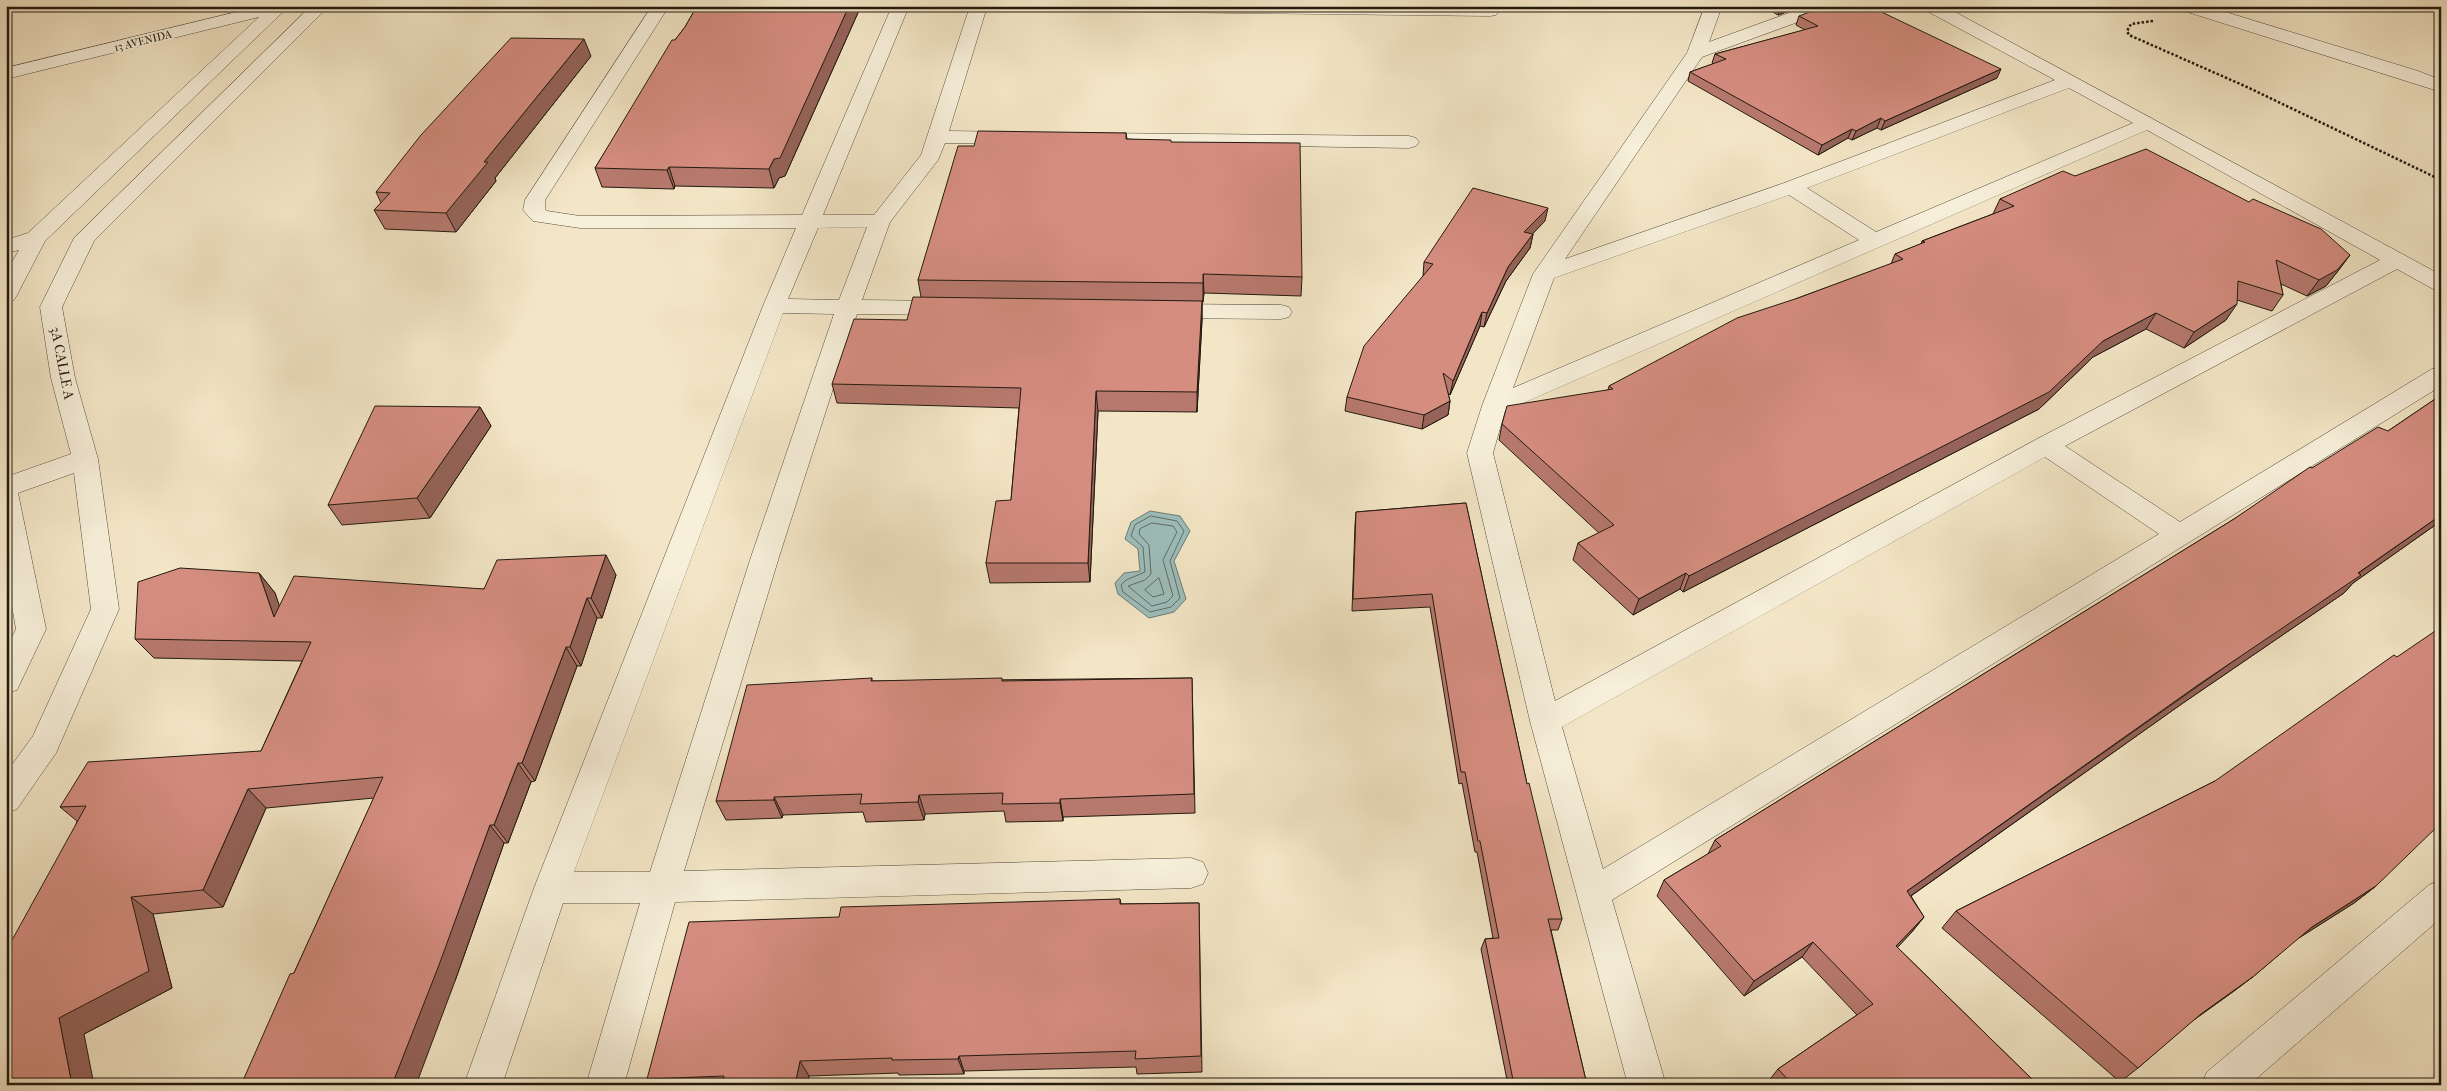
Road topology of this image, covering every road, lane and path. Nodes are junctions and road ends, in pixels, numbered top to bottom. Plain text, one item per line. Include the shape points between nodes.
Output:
1 (321, 6) edge
2 (661, 6) edge
3 (901, 6) edge
4 (979, 6) edge
5 (992, 6) edge
6 (1714, 6) edge
7 (1824, 6) edge
8 (1931, 6) edge
9 (2187, 6) edge
10 (280, 7) edge
11 (1490, 11) dead end
12 (2158, 21) dead end
13 (1696, 54) junction
14 (6, 74) edge
15 (2070, 81) junction
16 (2441, 86) edge
17 (2148, 123) junction
18 (937, 137) junction
19 (1035, 138) edge
20 (1075, 138) edge
21 (1409, 142) dead end
22 (2441, 180) edge
23 (1792, 187) junction
24 (808, 221) junction
25 (880, 222) junction
26 (36, 238) junction
27 (1875, 241) junction
28 (6, 247) edge
29 (2396, 260) junction
30 (1544, 274) junction
31 (2441, 284) edge
32 (6, 295) edge
33 (774, 306) junction
34 (848, 306) junction
35 (966, 308) edge
36 (1143, 310) edge
37 (1281, 312) dead end
38 (2441, 375) edge
39 (1494, 406) junction
40 (2046, 445) junction
41 (85, 460) junction
42 (6, 487) edge
43 (6, 495) edge
44 (2180, 535) junction
45 (6, 681) edge
46 (1545, 721) junction
47 (6, 798) edge
48 (1191, 873) dead end
49 (662, 887) junction
50 (551, 888) junction
51 (1594, 893) junction
52 (2441, 896) edge
53 (483, 1085) edge
54 (605, 1085) edge
55 (1647, 1085) edge
56 (2220, 1085) edge

1 - 41 street, 3A CALLE A via 85,238 51,308 63,378
2 - 24 street via 535,200 534,210 540,217 580,222
3 - 24 street
4 - 18 street
5 - 11 street
6 - 13 street
7 - 13 street
8 - 15 street
9 - 16 street
10 - 14 street, 13 AVENIDA
10 - 26 street
12 - 22 path via 2138,21 2127,31 2129,35 2256,91
13 - 30 street
15 - 17 street
15 - 23 street
17 - 27 street
17 - 29 street
18 - 19 street
18 - 25 street via 931,156
20 - 21 street
23 - 27 street
23 - 30 street
24 - 25 street
24 - 33 street
25 - 34 street
26 - 28 street
26 - 32 street
27 - 39 street
29 - 31 street
29 - 40 street
30 - 39 street
33 - 34 street
33 - 50 street
34 - 35 street
34 - 49 street via 765,557
36 - 37 street
38 - 44 street
39 - 46 street via 1480,453
40 - 44 street
40 - 46 street
41 - 42 street
41 - 47 street, 3A CALLE A via 105,609 45,744
43 - 45 street via 31,629
44 - 51 street
46 - 51 street
48 - 49 street
49 - 50 street
49 - 54 street
50 - 53 street
51 - 55 street
52 - 56 street

